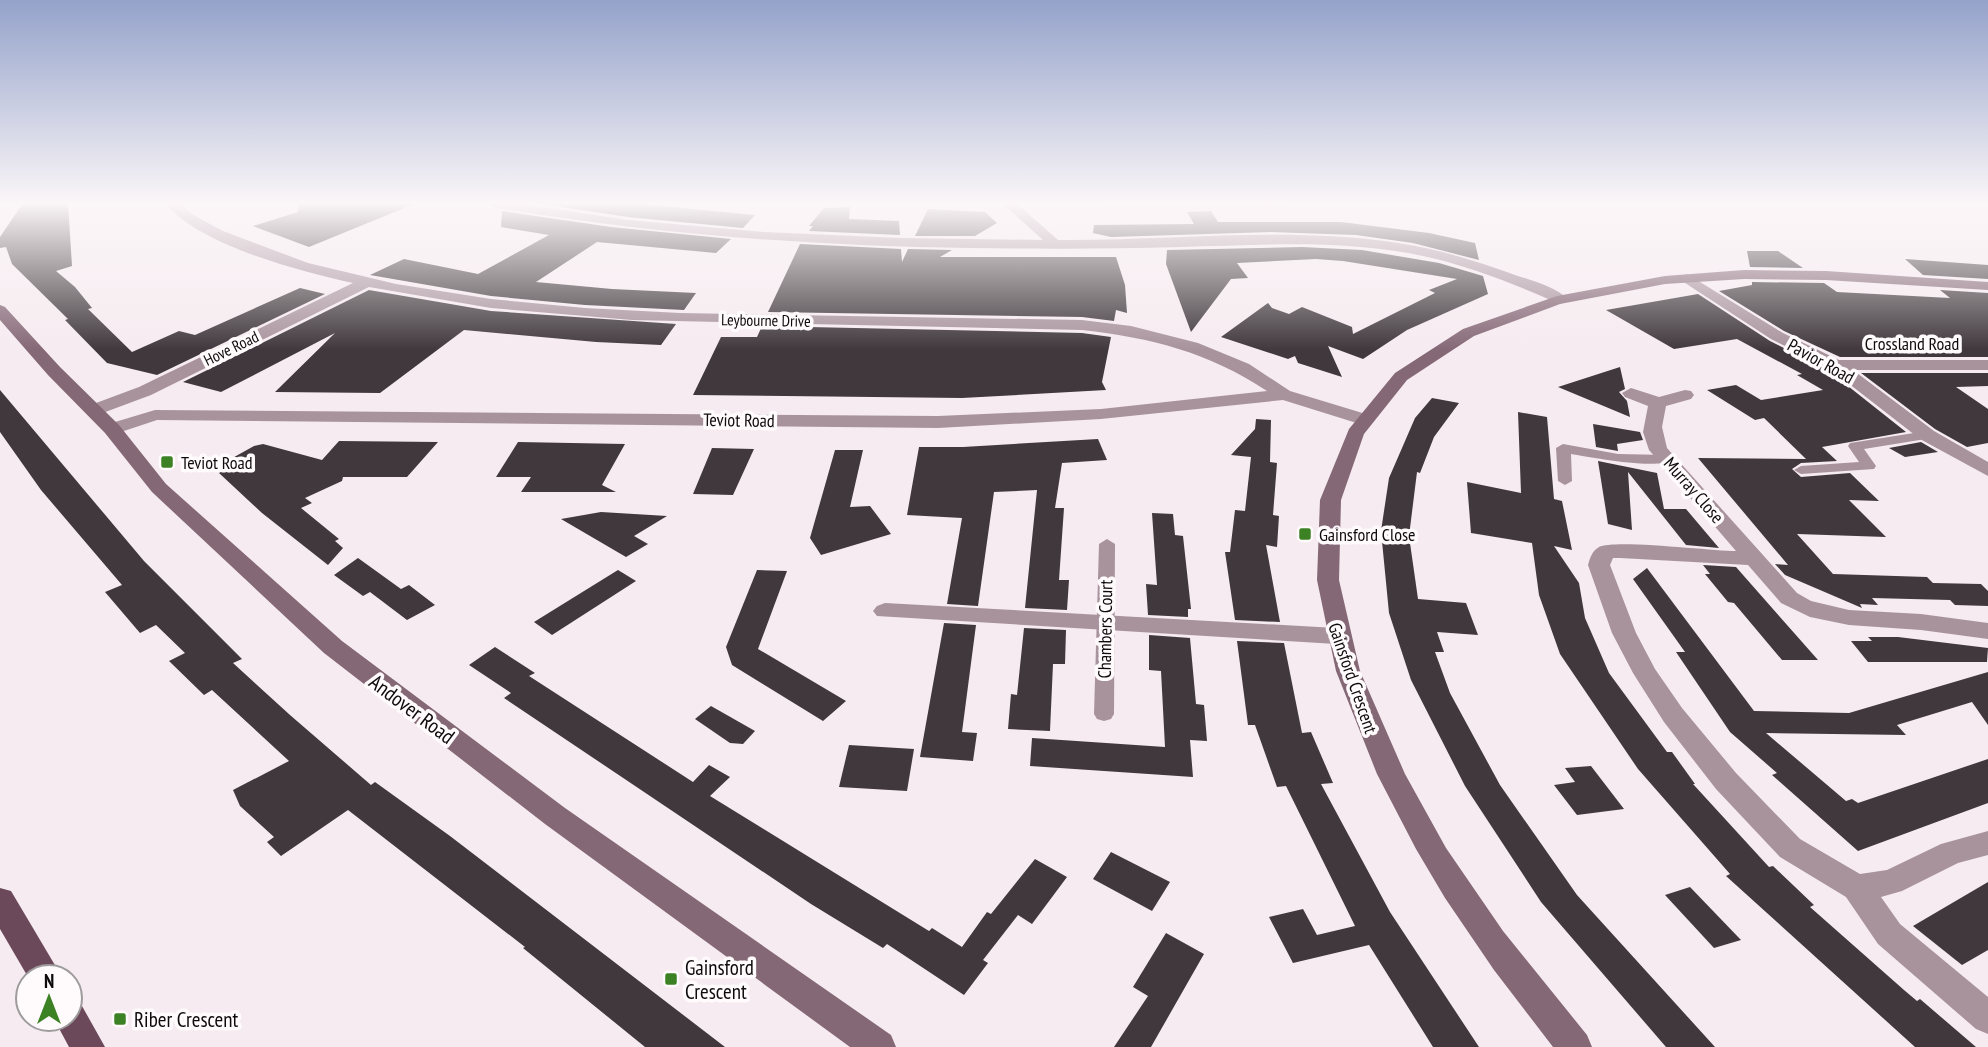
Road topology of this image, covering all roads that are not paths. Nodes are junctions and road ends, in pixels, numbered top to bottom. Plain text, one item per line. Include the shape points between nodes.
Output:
1 (261, 252) edge
2 (1415, 252) edge
3 (1687, 278) junction
4 (367, 282) junction
5 (1988, 286) edge
6 (1560, 299) junction
7 (0, 310) edge
8 (1836, 365) junction
9 (1988, 365) edge
10 (1631, 393) dead end
11 (1685, 394) dead end
12 (1284, 396) junction
13 (1658, 403) junction
14 (94, 410) junction
15 (1363, 419) junction
16 (112, 429) junction
17 (1927, 435) junction
18 (1667, 459) junction
19 (1801, 470) dead end
20 (1988, 470) edge
21 (1565, 481) dead end
22 (1107, 544) dead end
23 (1754, 558) junction
24 (885, 611) dead end
25 (1106, 623) junction
26 (1988, 631) edge
27 (1336, 636) junction
28 (1104, 714) dead end
29 (1988, 843) edge
30 (1857, 888) junction
31 (0, 901) edge
32 (38, 963) edge
33 (1988, 1018) edge
34 (878, 1047) edge
35 (1575, 1047) edge

1 - 4 street, Leybourne Drive via 315,271
2 - 6 street via 1474,264
3 - 5 street, Gainsford Crescent via 1825,277
3 - 6 street, Gainsford Crescent
3 - 8 street, Pavior Road via 1777,336
4 - 12 street, Leybourne Drive via 505,307 589,315 1082,325 1192,346 1243,368
4 - 14 street, Hove Road via 145,391
6 - 15 street, Gainsford Crescent via 1499,318 1448,341 1402,375
7 - 14 street, Andover Road
8 - 9 street, Crossland Road
8 - 17 street, Pavior Road
10 - 13 street
11 - 13 street
12 - 15 street, Leybourne Drive
12 - 16 street, Teviot Road via 1101,414 937,422 155,415
13 - 18 street, Murray Close via 1652,437
14 - 16 street, Andover Road
15 - 27 street, Gainsford Crescent via 1346,449 1329,502 1326,580
16 - 34 street, Andover Road via 159,488 373,680
17 - 19 lane via 1855,446 1869,466
17 - 20 street, Pavior Road
18 - 21 lane via 1618,458 1563,448
18 - 23 street, Murray Close
22 - 25 lane, Chambers Court
23 - 26 street, Murray Close via 1789,598 1816,612
23 - 30 street via 1620,551 1607,552 1599,565 1624,633 1673,715 1726,781 1790,848
24 - 25 street
25 - 27 street
25 - 28 lane, Chambers Court
27 - 35 street, Gainsford Crescent via 1368,729 1416,825 1465,904
29 - 30 street via 1951,853 1891,882
30 - 33 street via 1889,934
31 - 32 main road

